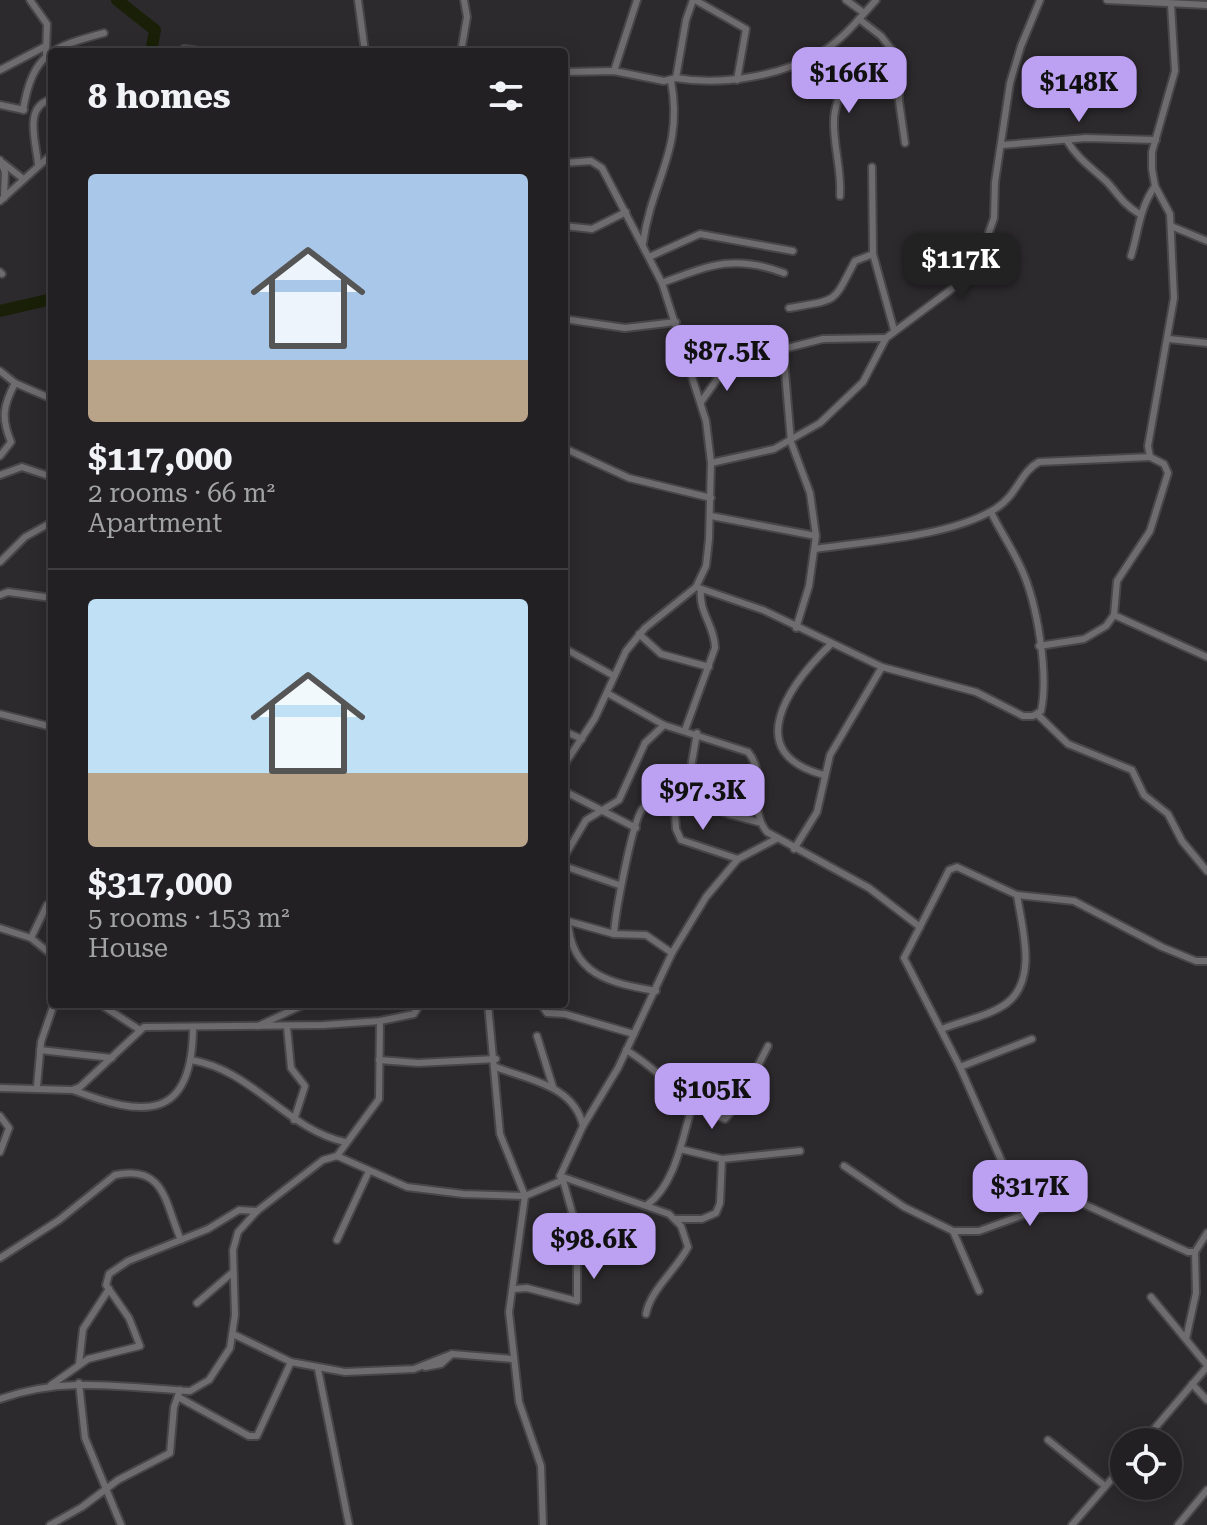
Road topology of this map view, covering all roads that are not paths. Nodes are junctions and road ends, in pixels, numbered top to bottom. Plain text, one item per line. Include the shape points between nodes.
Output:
1 (30, 0) edge
2 (358, 0) edge
3 (464, 0) edge
4 (637, 0) edge
5 (694, 0) edge
6 (846, 0) edge
7 (876, 0) edge
8 (1040, 0) edge
9 (1107, 0) edge
10 (1171, 5) junction
11 (1207, 5) edge
12 (864, 13) junction
13 (859, 19) junction
14 (104, 33) dead end
15 (52, 48) edge
16 (364, 48) edge
17 (462, 48) edge
18 (48, 49) edge
19 (45, 50) junction
20 (822, 52) junction
21 (0, 70) edge
22 (614, 71) junction
23 (568, 72) edge
24 (674, 79) junction
25 (737, 80) junction
26 (48, 100) edge
27 (0, 105) edge
28 (23, 110) junction
29 (33, 114) junction
30 (1156, 140) junction
31 (1067, 141) junction
32 (905, 143) dead end
33 (1002, 145) junction
34 (48, 157) edge
35 (1, 161) edge
36 (568, 163) edge
37 (38, 164) junction
38 (872, 167) dead end
39 (22, 178) junction
40 (1155, 186) junction
41 (840, 196) dead end
42 (2, 199) edge
43 (626, 212) junction
44 (1138, 213) junction
45 (568, 226) edge
46 (1171, 226) junction
47 (1207, 241) edge
48 (643, 243) junction
49 (793, 251) dead end
50 (873, 254) junction
51 (1131, 256) dead end
52 (649, 257) junction
53 (784, 273) dead end
54 (662, 283) junction
55 (789, 308) dead end
56 (568, 320) edge
57 (676, 322) junction
58 (894, 330) junction
59 (886, 338) junction
60 (1169, 339) junction
61 (1207, 343) edge
62 (783, 348) junction
63 (728, 364) junction
64 (0, 371) edge
65 (691, 372) junction
66 (15, 383) junction
67 (48, 397) edge
68 (701, 402) junction
69 (791, 442) junction
70 (568, 450) edge
71 (0, 456) edge
72 (1150, 457) junction
73 (711, 463) junction
74 (0, 475) edge
75 (48, 476) edge
76 (711, 498) junction
77 (991, 512) junction
78 (711, 516) junction
79 (48, 524) edge
80 (816, 536) junction
81 (815, 549) junction
82 (0, 562) edge
83 (0, 588) edge
84 (698, 588) junction
85 (8, 592) junction
86 (0, 595) edge
87 (48, 597) edge
88 (1114, 615) junction
89 (796, 628) junction
90 (639, 634) junction
91 (830, 645) junction
92 (1039, 646) junction
93 (568, 650) edge
94 (1207, 657) edge
95 (709, 667) junction
96 (882, 667) junction
97 (614, 676) junction
98 (607, 693) junction
99 (0, 714) edge
100 (1038, 715) junction
101 (664, 725) junction
102 (48, 726) edge
103 (685, 730) junction
104 (568, 733) edge
105 (697, 733) junction
106 (582, 739) junction
107 (568, 759) edge
108 (824, 775) junction
109 (568, 793) edge
110 (676, 796) junction
111 (600, 811) junction
112 (758, 822) junction
113 (636, 828) junction
114 (778, 838) junction
115 (794, 849) junction
116 (568, 850) edge
117 (738, 859) junction
118 (568, 867) edge
119 (1207, 871) edge
120 (619, 885) junction
121 (1017, 895) junction
122 (47, 905) dead end
123 (568, 921) edge
124 (920, 927) junction
125 (0, 928) edge
126 (568, 930) edge
127 (614, 934) junction
128 (31, 938) junction
129 (48, 952) edge
130 (672, 953) junction
131 (1207, 961) edge
132 (656, 991) junction
133 (53, 1008) edge
134 (106, 1008) edge
135 (297, 1008) edge
136 (418, 1008) edge
137 (489, 1008) edge
138 (544, 1008) edge
139 (380, 1021) junction
140 (287, 1027) junction
141 (255, 1028) junction
142 (193, 1029) junction
143 (942, 1029) junction
144 (140, 1030) junction
145 (634, 1034) junction
146 (537, 1036) dead end
147 (1032, 1039) dead end
148 (768, 1046) dead end
149 (40, 1050) junction
150 (626, 1050) junction
151 (112, 1058) junction
152 (191, 1060) junction
153 (379, 1060) junction
154 (496, 1063) junction
155 (960, 1067) junction
156 (37, 1086) junction
157 (553, 1087) junction
158 (0, 1088) edge
159 (72, 1090) junction
160 (693, 1104) junction
161 (0, 1116) edge
162 (294, 1120) junction
163 (583, 1126) junction
164 (345, 1142) junction
165 (680, 1149) junction
166 (800, 1151) dead end
167 (0, 1152) edge
168 (337, 1156) junction
169 (722, 1159) junction
170 (844, 1166) dead end
171 (369, 1171) junction
172 (562, 1178) junction
173 (525, 1196) junction
174 (647, 1205) junction
175 (257, 1211) junction
176 (1025, 1214) junction
177 (676, 1219) junction
178 (953, 1231) junction
179 (1207, 1233) edge
180 (181, 1240) junction
181 (337, 1240) dead end
182 (1195, 1252) junction
183 (0, 1258) edge
184 (233, 1272) junction
185 (109, 1289) junction
186 (514, 1289) junction
187 (979, 1291) dead end
188 (1151, 1297) dead end
189 (197, 1303) dead end
190 (646, 1314) dead end
191 (233, 1334) junction
192 (1186, 1339) junction
193 (512, 1359) junction
194 (291, 1362) junction
195 (79, 1364) junction
196 (1207, 1366) edge
197 (318, 1369) junction
198 (79, 1383) junction
199 (1192, 1384) junction
200 (51, 1385) junction
201 (179, 1394) junction
202 (0, 1399) edge
203 (1207, 1400) edge
204 (1155, 1428) edge
205 (1048, 1440) dead end
206 (1110, 1480) edge
207 (1105, 1486) junction
208 (105, 1490) junction
209 (1207, 1490) edge
210 (50, 1525) edge
211 (121, 1525) edge
212 (349, 1525) edge
213 (543, 1525) edge
214 (1072, 1525) edge
215 (1178, 1525) edge

1 - 19 street via 47,24
2 - 16 street
3 - 17 street
4 - 22 street
5 - 24 street
5 - 25 street via 746,29
6 - 12 street
7 - 12 street
8 - 33 street via 1010,83
9 - 10 street
10 - 11 street
10 - 30 street via 1175,71
12 - 13 street
13 - 20 street
13 - 32 street via 899,59
14 - 15 street
18 - 19 street
19 - 21 street
19 - 28 street via 33,71
20 - 25 street
20 - 41 street via 843,81 834,114
22 - 23 street
22 - 24 street
24 - 25 street
24 - 48 street via 671,151 653,194
26 - 29 street
27 - 28 street
28 - 29 street
29 - 37 street
30 - 31 street
30 - 40 street
31 - 33 street
31 - 44 street via 1078,159
33 - 58 street via 994,218 983,249 957,285
34 - 37 street
35 - 39 street
35 - 42 street
36 - 43 street via 591,161 602,168
37 - 39 street
38 - 50 street
39 - 42 street
40 - 44 street
40 - 46 street
43 - 45 street via 592,229
43 - 48 street
44 - 51 street
46 - 47 street
46 - 60 street via 1174,298
48 - 52 street
49 - 52 street via 700,234
50 - 55 street via 855,261 832,300
50 - 58 street
52 - 54 street
53 - 54 street via 738,261
54 - 57 street
56 - 57 street via 616,328
57 - 65 street
58 - 59 street
59 - 62 street via 823,339
59 - 69 street via 863,382
60 - 61 street
60 - 72 street
62 - 63 street
62 - 69 street
63 - 65 street
63 - 68 street
64 - 66 street
65 - 68 street
66 - 67 street
66 - 71 street via 3,409 11,442
68 - 73 street
69 - 73 street via 742,459
69 - 80 street via 810,493
70 - 76 street via 629,478
72 - 77 street via 1039,462 1028,468 1010,499
72 - 88 street via 1167,468 1166,483 1150,531 1117,581
73 - 76 street
74 - 75 street via 22,467
76 - 78 street
77 - 81 street via 945,527
77 - 92 street via 1024,574
78 - 80 street
78 - 84 street
79 - 82 street via 25,537
80 - 81 street
81 - 89 street
83 - 85 street
84 - 89 street via 744,602
84 - 90 street
84 - 95 street via 715,638
85 - 86 street
85 - 87 street
88 - 92 street via 1097,633
88 - 94 street
89 - 91 street
90 - 95 street via 661,654
90 - 97 street
91 - 96 street
91 - 108 street via 796,682 779,723 783,754
92 - 100 street via 1045,686
93 - 97 street
95 - 103 street
96 - 100 street via 976,692 1023,716
96 - 108 street via 845,725
97 - 98 street
98 - 101 street
98 - 106 street
99 - 102 street
100 - 119 street via 1068,744 1132,770 1144,795 1174,822
101 - 103 street
101 - 111 street via 645,743 619,800
103 - 105 street
104 - 106 street
105 - 110 street via 690,773
105 - 112 street via 754,759
106 - 107 street
108 - 115 street via 817,812
109 - 111 street
110 - 112 street
110 - 113 street via 642,808
110 - 117 street via 681,840
111 - 113 street
111 - 116 street via 586,820
112 - 114 street
113 - 120 street
114 - 115 street
114 - 117 street
115 - 124 street via 869,888
117 - 130 street via 706,897
118 - 120 street
120 - 127 street
121 - 124 street via 952,867
121 - 131 street via 1074,901 1162,947
121 - 143 street via 1025,956 1020,988 1005,1005
122 - 128 street
123 - 127 street
124 - 143 street via 904,958
125 - 128 street
126 - 132 street via 584,967
127 - 130 street via 646,935
128 - 129 street
130 - 132 street
132 - 145 street
133 - 149 street
134 - 144 street
135 - 141 street
136 - 139 street via 406,1017
137 - 154 street
138 - 145 street
139 - 140 street
139 - 153 street
140 - 141 street
140 - 162 street via 291,1068 305,1086
141 - 142 street
142 - 144 street
142 - 152 street
143 - 155 street
144 - 151 street
145 - 150 street
146 - 157 street
147 - 155 street
148 - 160 street via 729,1118
149 - 151 street
149 - 156 street
150 - 160 street
150 - 163 street
151 - 159 street
152 - 159 street via 181,1090 152,1108 124,1108
152 - 162 street via 251,1085
153 - 154 street
153 - 164 street via 379,1099
154 - 157 street
154 - 173 street via 500,1134
155 - 176 street
156 - 158 street
156 - 159 street
157 - 163 street
160 - 165 street
161 - 167 street via 9,1128
162 - 164 street
163 - 172 street
164 - 168 street
165 - 169 street
165 - 174 street via 665,1184
166 - 169 street
168 - 171 street
168 - 175 street via 323,1160
169 - 177 street via 716,1213
170 - 178 street via 904,1207
171 - 173 street via 407,1187
171 - 181 street
172 - 173 street
172 - 174 street
172 - 186 street via 577,1230 577,1301
173 - 186 street
174 - 177 street
175 - 180 street via 239,1210
175 - 184 street via 234,1239
176 - 178 street via 979,1231
176 - 182 street via 1077,1201
177 - 190 street via 688,1247 648,1302
178 - 187 street
179 - 182 street
180 - 183 street via 158,1182 124,1173
180 - 185 street via 120,1266 106,1280
182 - 192 street via 1196,1293
184 - 189 street
184 - 191 street
185 - 195 street via 83,1329
185 - 195 street via 140,1346
186 - 193 street via 509,1312
188 - 192 street
191 - 194 street
191 - 201 street via 209,1380
192 - 196 street
193 - 197 street via 452,1354 435,1367
193 - 213 street via 525,1425 541,1466
194 - 197 street
194 - 201 street via 257,1436
195 - 200 street
196 - 199 street
197 - 212 street
198 - 200 street
198 - 201 street
198 - 208 street via 85,1438
199 - 203 street
199 - 204 street
200 - 202 street
201 - 208 street via 170,1453
205 - 207 street
206 - 207 street
207 - 214 street
208 - 210 street
208 - 211 street
209 - 215 street

